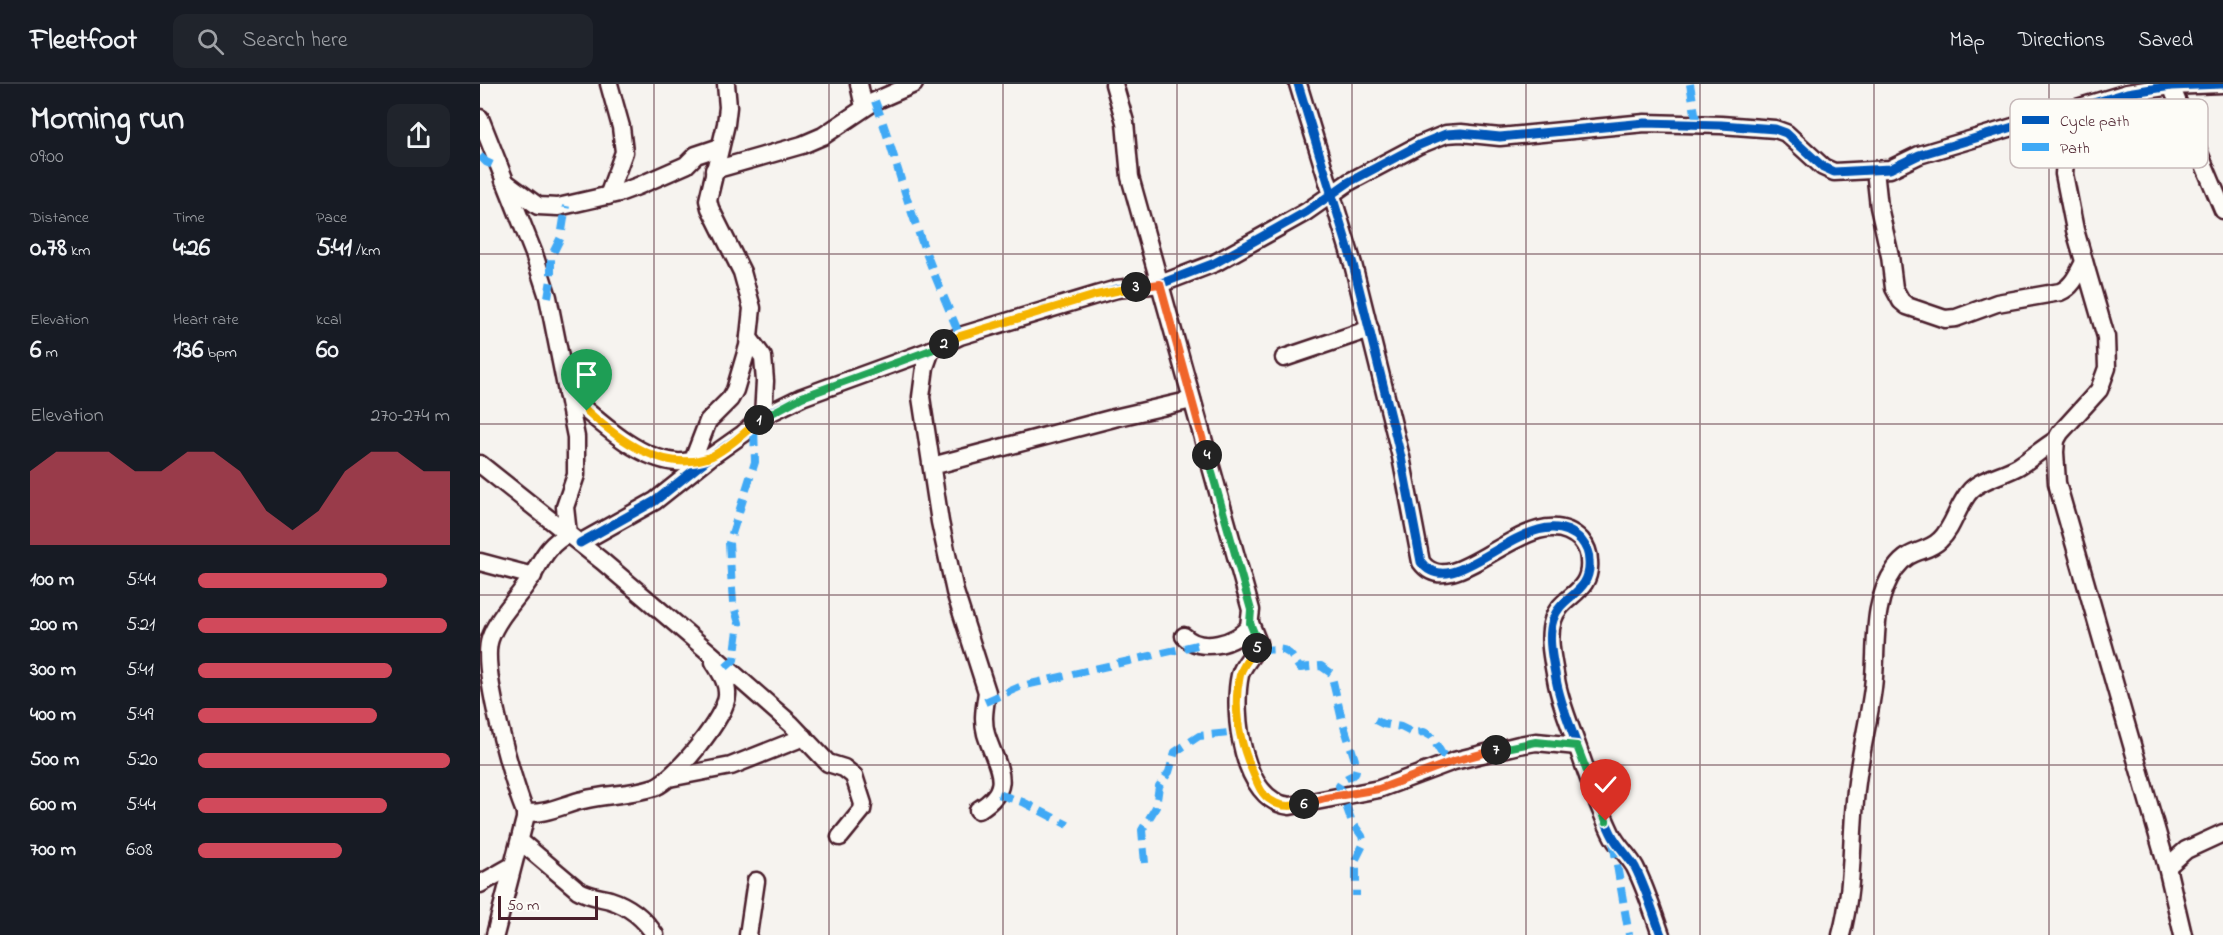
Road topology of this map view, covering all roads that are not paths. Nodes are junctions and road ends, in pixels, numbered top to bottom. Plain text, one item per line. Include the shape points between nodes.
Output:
1 (609, 84) edge
2 (726, 84) edge
3 (859, 84) edge
4 (914, 84) edge
5 (1114, 84) edge
6 (1298, 84) edge
7 (2222, 84) edge
8 (2171, 86) junction
9 (2126, 89) edge
10 (2103, 99) edge
11 (2176, 99) edge
12 (864, 107) junction
13 (480, 118) edge
14 (2010, 128) edge
15 (720, 147) junction
16 (691, 161) junction
17 (2064, 168) edge
18 (2205, 168) edge
19 (1875, 170) junction
20 (713, 172) junction
21 (504, 180) junction
22 (1332, 193) junction
23 (608, 196) junction
24 (2223, 210) edge
25 (2084, 262) junction
26 (1160, 284) junction
27 (1370, 329) junction
28 (749, 338) junction
29 (931, 350) junction
30 (1284, 358) dead end
31 (567, 394) junction
32 (1192, 400) junction
33 (763, 416) junction
34 (2056, 440) junction
35 (701, 459) junction
36 (480, 464) edge
37 (932, 466) junction
38 (574, 539) junction
39 (480, 562) edge
40 (533, 576) junction
41 (1250, 623) junction
42 (1184, 636) dead end
43 (484, 651) edge
44 (710, 653) junction
45 (804, 737) junction
46 (1577, 746) junction
47 (669, 778) junction
48 (978, 810) dead end
49 (525, 812) junction
50 (2223, 833) edge
51 (840, 837) dead end
52 (520, 841) junction
53 (512, 866) junction
54 (2167, 867) junction
55 (756, 881) dead end
56 (480, 884) edge
57 (495, 935) edge
58 (655, 935) edge
59 (748, 935) edge
60 (1661, 935) edge
61 (1841, 935) edge
62 (2183, 935) edge

1 - 23 street via 624,152
2 - 15 street via 728,107
3 - 12 street
4 - 12 street
5 - 26 street via 1125,122 1130,177
6 - 22 street
7 - 8 street
8 - 9 street
8 - 11 street
9 - 10 street
12 - 20 street via 823,136
13 - 21 street
14 - 19 street via 1919,155 1893,169
15 - 16 street via 696,155
15 - 20 street
16 - 20 street
16 - 23 street
17 - 25 street via 2074,230
18 - 24 street
19 - 22 street via 1830,170 1779,130 1634,124 1500,137 1446,134
19 - 25 street via 1894,288 1907,306 1945,319 1956,318 1997,303 2067,289
20 - 28 street via 708,200 744,281 752,308
21 - 23 street via 538,206 548,208
21 - 31 street via 548,297
22 - 26 street via 1215,263
22 - 27 street
25 - 34 street via 2106,337 2106,374 2099,390
26 - 29 street via 1096,295 960,336
26 - 32 street
27 - 30 street
27 - 46 street via 1421,562 1428,570 1443,574 1453,571 1542,528 1569,532 1588,553 1589,573 1581,589 1556,613 1551,629 1559,697
28 - 33 street via 763,357
28 - 35 street via 735,390 708,421
29 - 33 street via 802,397
29 - 37 street via 921,397
31 - 35 street via 631,445 672,461
31 - 38 street via 577,443 576,475 565,507
32 - 37 street
32 - 41 street via 1251,610
33 - 35 street via 743,434
34 - 54 street via 2056,477 2062,506
34 - 61 street via 2018,466 1976,486 1963,500 1944,536 1903,559 1885,590 1875,624 1873,689 1856,783 1851,884
35 - 38 street via 655,501
36 - 38 street
37 - 48 street via 955,592 987,693 983,715 986,734 1002,780 998,794
38 - 40 street via 545,551
38 - 44 street
39 - 40 street
40 - 43 street via 495,628
41 - 42 street via 1242,634 1225,642 1197,645
41 - 46 street via 1258,643 1240,677 1241,743 1259,788 1281,805 1379,789 1454,761 1519,745 1544,742
43 - 49 street via 497,716
44 - 45 street
44 - 47 street via 726,684 725,706 709,733
45 - 47 street via 731,766
45 - 51 street via 828,763 848,771 857,783 862,810
46 - 60 street via 1612,836 1634,866
47 - 49 street via 633,792 537,813
49 - 52 street
50 - 54 street via 2186,850
52 - 53 street
52 - 58 street via 578,890 626,907 640,916
53 - 56 street
53 - 57 street
54 - 62 street
55 - 59 street

